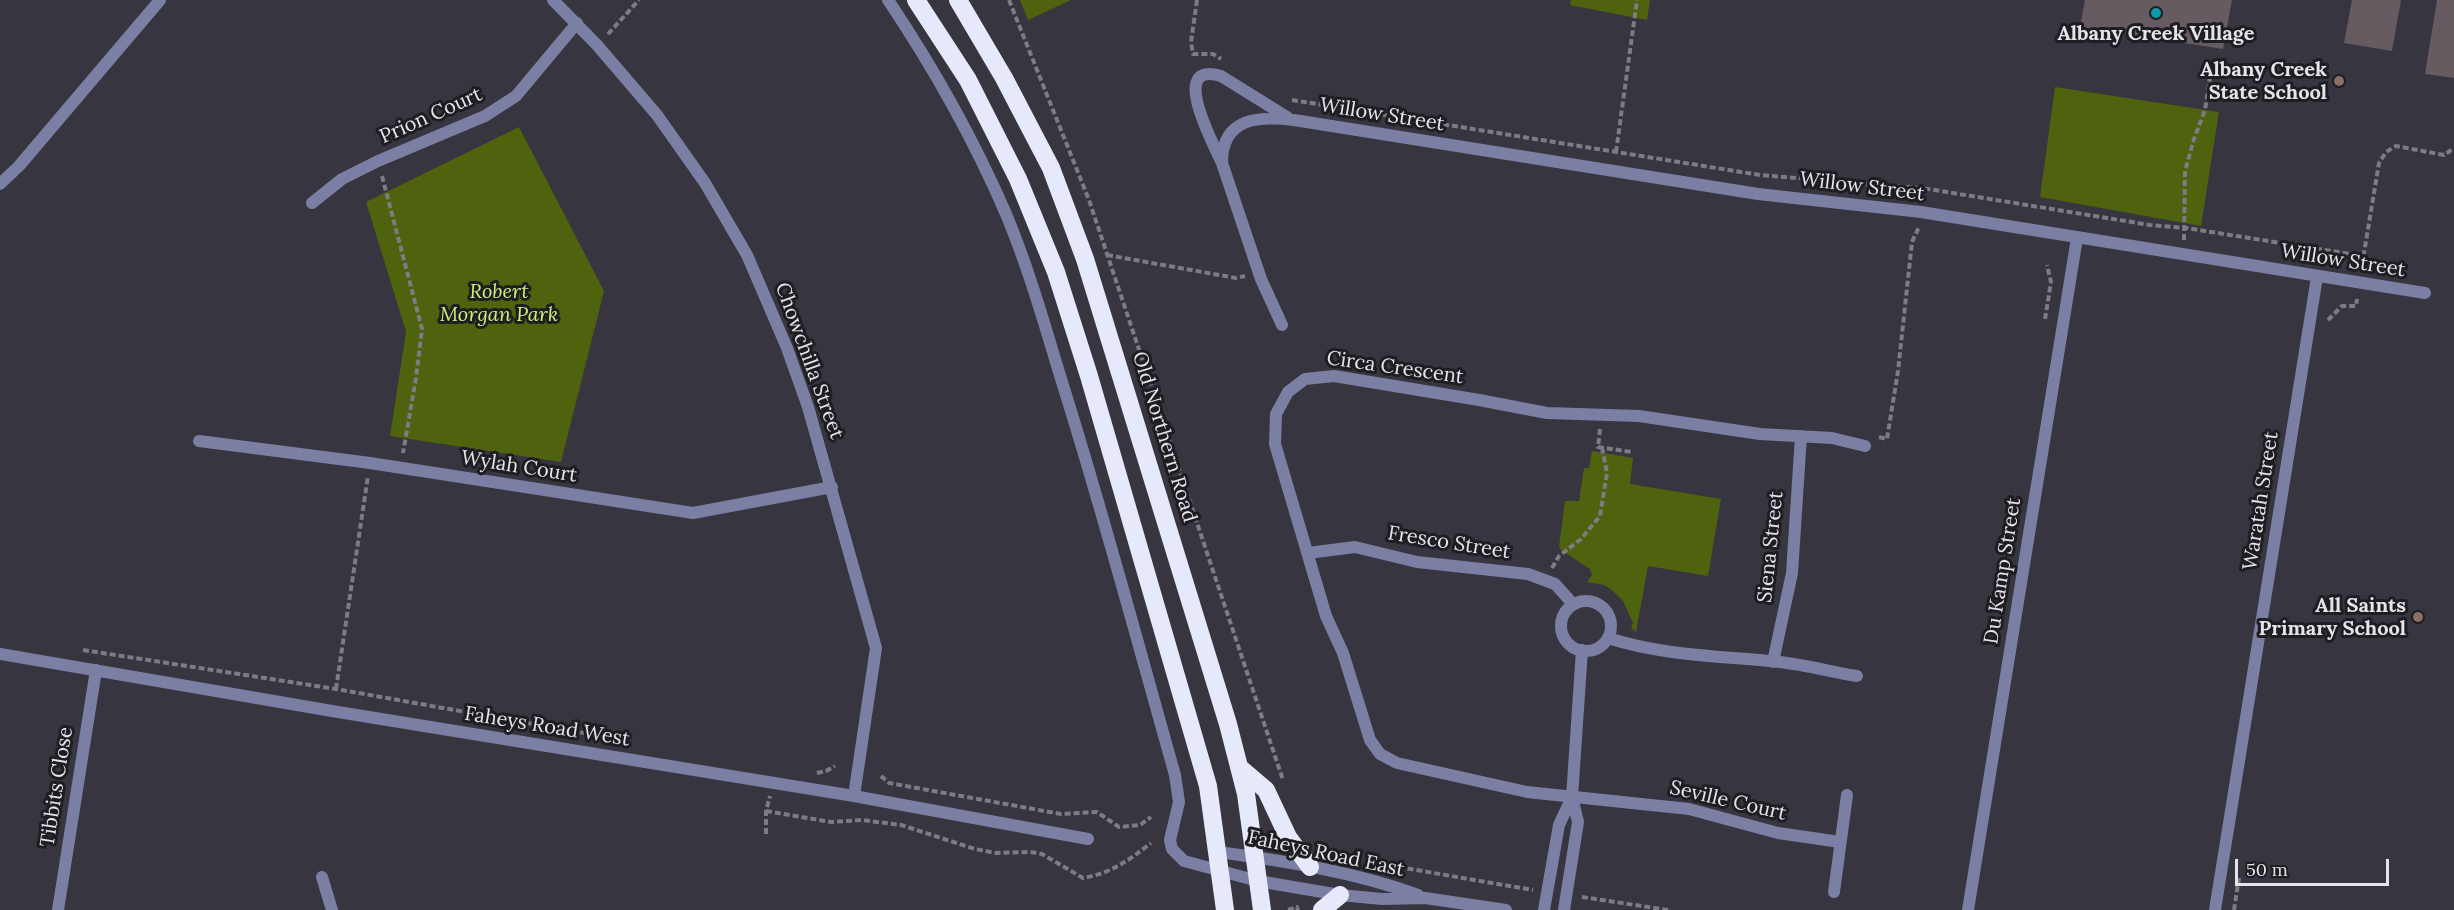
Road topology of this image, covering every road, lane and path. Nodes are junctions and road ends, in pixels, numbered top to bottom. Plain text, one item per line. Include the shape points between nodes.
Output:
1 (160, 0) edge
2 (553, 0) edge
3 (639, 0) edge
4 (888, 0) edge
5 (916, 0) edge
6 (958, 0) edge
7 (1009, 0) edge
8 (1197, 0) edge
9 (1637, 0) edge
10 (577, 23) junction
11 (597, 45) junction
12 (1227, 62) dead end
13 (2210, 77) dead end
14 (1285, 99) dead end
15 (1294, 120) junction
16 (2454, 148) edge
17 (1616, 152) junction
18 (378, 161) junction
19 (1223, 168) junction
20 (1613, 171) junction
21 (0, 184) edge
22 (312, 203) dead end
23 (1921, 213) junction
24 (2186, 228) junction
25 (2077, 238) junction
26 (1107, 255) junction
27 (2182, 255) junction
28 (2363, 256) junction
29 (2362, 265) dead end
30 (1258, 273) junction
31 (2317, 277) junction
32 (2425, 293) dead end
33 (2357, 299) dead end
34 (2326, 324) dead end
35 (1282, 325) dead end
36 (1602, 417) junction
37 (1802, 436) junction
38 (199, 441) dead end
39 (1865, 446) joint
40 (1602, 448) junction
41 (1632, 452) dead end
42 (370, 463) junction
43 (400, 469) junction
44 (831, 487) junction
45 (1308, 553) junction
46 (1557, 559) dead end
47 (1573, 604) junction
48 (1608, 638) junction
49 (81, 650) dead end
50 (1582, 650) junction
51 (0, 654) edge
52 (1773, 662) junction
53 (96, 670) junction
54 (1857, 676) dead end
55 (336, 689) junction
56 (615, 739) dead end
57 (836, 766) dead end
58 (1239, 767) junction
59 (813, 774) dead end
60 (881, 776) dead end
61 (773, 783) junction
62 (1284, 784) dead end
63 (1847, 795) dead end
64 (854, 796) junction
65 (1572, 797) junction
66 (766, 811) junction
67 (1151, 818) dead end
68 (766, 834) dead end
69 (1088, 839) dead end
70 (1309, 841) dead end
71 (1840, 842) junction
72 (1151, 843) dead end
73 (1218, 852) junction
74 (1255, 857) junction
75 (1346, 857) dead end
76 (1378, 864) dead end
77 (1310, 867) junction
78 (1221, 872) junction
79 (2239, 874) dead end
80 (322, 878) dead end
81 (1258, 880) junction
82 (1547, 892) junction
83 (1834, 892) dead end
84 (1340, 894) junction
85 (1567, 895) junction
86 (1425, 898) junction
87 (1285, 900) dead end
88 (1470, 907) edge
89 (58, 910) edge
90 (332, 910) edge
91 (1225, 910) edge
92 (1262, 910) edge
93 (1287, 910) edge
94 (1298, 910) edge
95 (1322, 910) edge
96 (1506, 910) edge
97 (1544, 910) edge
98 (1564, 910) edge
99 (1668, 910) edge
100 (1968, 910) edge
101 (2215, 910) edge
102 (2234, 910) edge

1 - 21 street
2 - 10 street, Chowchilla Street
3 - 11 path
4 - 78 street via 974,146 1024,262 1076,426 1175,775 1179,802 1170,840 1172,849 1184,861
5 - 73 highway via 973,90 1018,179 1056,272 1208,786
6 - 58 highway, Old Northern Road via 1051,168 1085,259
7 - 26 path
8 - 12 path via 1193,54 1213,54
9 - 17 path
10 - 11 street, Chowchilla Street
10 - 18 street, Prion Court via 516,96 485,116
11 - 44 street, Chowchilla Street via 657,115 747,255 787,348
13 - 24 path via 2205,110 2185,171
14 - 17 path
15 - 19 street, Willow Street via 1260,118 1238,126 1225,143
15 - 19 street, Willow Street via 1221,76 1201,77 1195,85 1195,96
15 - 20 street, Willow Street
16 - 28 path via 2444,154 2396,146 2383,154
17 - 20 path
17 - 24 path via 1760,175 1922,188
18 - 22 street, Prion Court via 342,179
18 - 43 path via 422,329
19 - 30 street, Willow Street
20 - 23 street, Willow Street
23 - 25 street, Willow Street
23 - 39 path via 1912,242 1887,439 1866,434
24 - 27 path
24 - 28 path
25 - 27 street, Willow Street
25 - 100 street, Du Kamp Street
26 - 30 path via 1236,278
26 - 62 path
27 - 31 street, Willow Street
28 - 29 path
30 - 35 street, Willow Street
31 - 32 street, Willow Street
31 - 101 street, Waratah Street
33 - 34 path via 2356,306 2338,308
36 - 37 street, Circa Crescent via 1639,416 1743,432
36 - 40 path via 1598,447
36 - 45 street, Circa Crescent via 1547,413 1334,376 1305,379 1292,387 1278,407 1275,438
37 - 39 street, Circa Crescent
37 - 52 street, Siena Street via 1792,573
38 - 42 street, Wylah Court
40 - 41 path
40 - 46 path via 1607,473 1600,516
42 - 43 street, Wylah Court
42 - 55 path
43 - 44 street, Wylah Court via 693,513
44 - 64 street, Chowchilla Street via 876,648
45 - 47 street, Fresco Street via 1355,547 1417,561 1528,574 1555,584
45 - 65 street, Circa Crescent via 1370,740 1380,754 1397,763 1478,783
47 - 48 street via 1589,601 1603,608 1611,622
47 - 50 street via 1563,616 1561,631 1569,644
48 - 50 street via 1599,647
48 - 52 street via 1674,653
49 - 55 path
50 - 65 street
51 - 53 street, Faheys Road West
52 - 54 street
53 - 61 street, Faheys Road West
53 - 89 street, Tibbits Close
55 - 56 path
57 - 59 path
58 - 74 highway, Old Northern Road
58 - 77 highway via 1266,790 1288,837
60 - 67 path via 889,783 1061,814 1097,812 1119,827 1140,825
61 - 64 street, Faheys Road West
61 - 66 path
63 - 71 street
64 - 69 street, Faheys Road West
65 - 71 street, Seville Court via 1675,807 1778,833
65 - 82 street via 1561,820
65 - 85 street via 1578,822
66 - 68 path
66 - 72 path via 831,822 862,820 901,825 975,849 1042,854 1083,878 1105,874
70 - 75 path
71 - 83 street
73 - 74 street, Faheys Road East
73 - 78 highway
74 - 77 street, Faheys Road East
74 - 81 highway, Old Northern Road
76 - 82 path
77 - 86 street, Faheys Road East via 1385,883
78 - 81 street, Faheys Road East
78 - 91 highway
79 - 102 path
80 - 90 street
81 - 84 street, Faheys Road East
81 - 92 highway, Old Northern Road
82 - 97 street
84 - 86 street, Faheys Road East via 1382,899
84 - 95 highway
85 - 98 street
85 - 99 path
86 - 88 street, Faheys Road East
87 - 93 path
88 - 96 street, Faheys Road East
93 - 94 path

